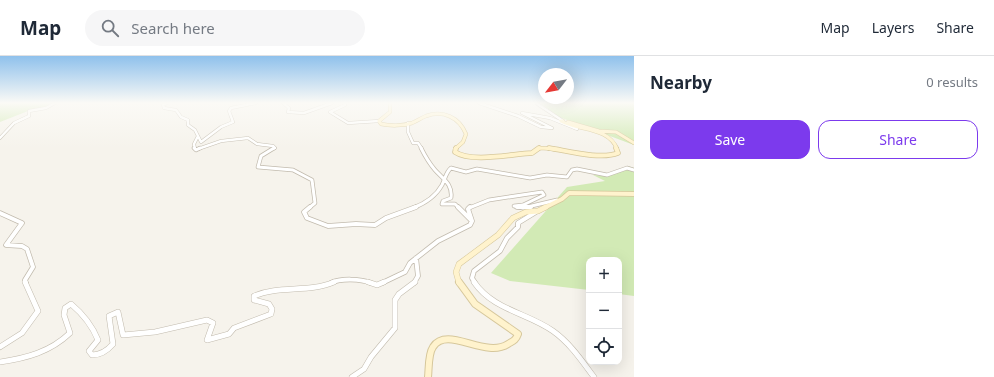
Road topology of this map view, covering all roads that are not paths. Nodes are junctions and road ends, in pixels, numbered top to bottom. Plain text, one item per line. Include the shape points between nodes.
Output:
1 (25, 118) edge
2 (183, 118) edge
3 (231, 118) edge
4 (340, 118) edge
5 (382, 118) edge
6 (423, 118) edge
7 (455, 118) edge
8 (524, 118) edge
9 (532, 118) edge
10 (550, 118) edge
11 (558, 118) edge
12 (379, 120) junction
13 (563, 121) junction
14 (408, 123) junction
15 (577, 129) junction
16 (198, 136) junction
17 (0, 138) edge
18 (634, 143) edge
19 (634, 170) edge
20 (445, 179) junction
21 (634, 194) edge
22 (562, 199) junction
23 (538, 211) junction
24 (0, 213) edge
25 (471, 220) junction
26 (416, 258) junction
27 (0, 347) edge
28 (0, 362) edge
29 (352, 377) edge
30 (428, 377) edge
31 (594, 377) edge

1 - 17 street via 14,123
2 - 16 street via 188,120 188,125
3 - 16 street via 233,122 221,127 203,141 200,142
4 - 12 street via 348,123
5 - 12 main road
6 - 14 main road
7 - 15 main road via 462,122 466,132 463,142 456,149 457,154 464,156 532,153 543,148 602,156 618,153 610,138
8 - 9 street via 544,128 552,128
10 - 15 street
11 - 13 street
12 - 14 main road via 385,125
13 - 15 main road
13 - 18 main road via 599,131 616,132
14 - 20 street via 408,132 413,144 418,143 436,171
16 - 20 street via 194,144 196,150 221,141 248,138 257,144 273,146 275,148 261,156 258,168 293,170 312,180 315,203 304,212 307,218 328,226 375,225 432,198 438,194
19 - 20 street via 627,168 607,175 577,169 572,170 567,177 547,175 530,178 477,169 466,172 451,168
20 - 25 street via 452,195 442,204 456,204
21 - 22 main road via 569,194
22 - 23 main road
22 - 25 street via 517,208 514,206 523,205 544,193 490,200 469,207
23 - 30 main road via 526,212 513,218 498,235 459,264 456,272 459,282 475,304 518,334 516,339 502,348 485,349 447,338 438,340 432,348
23 - 31 street via 518,222 518,227 507,238 500,251 474,271 472,278 481,292 493,300 554,332
24 - 27 street via 8,219 16,219 22,223 6,245 22,246 27,249 33,267 25,280 38,311 33,323 23,334
25 - 26 street via 470,225 438,241
26 - 28 street via 404,272 377,285 361,279 337,280 324,286 265,291 254,296 254,300 269,304 271,314 234,328 229,334 207,340 213,323 207,320 162,331 123,335 118,312 114,313 109,316 113,344 99,355 92,355 89,351 98,340 95,330 71,304 65,308 64,315 70,333 60,343 42,353 19,360
26 - 29 street via 419,270 415,284 394,302 395,328 364,369

